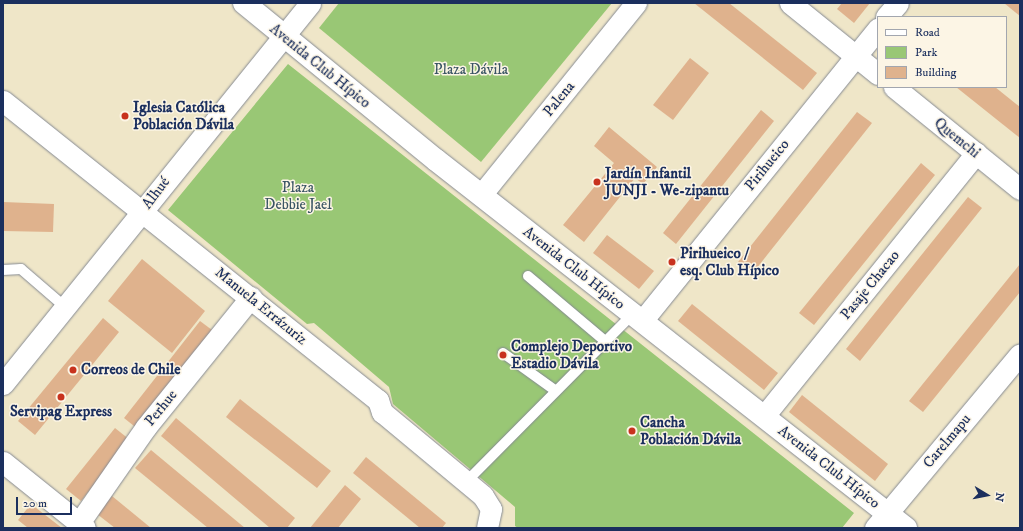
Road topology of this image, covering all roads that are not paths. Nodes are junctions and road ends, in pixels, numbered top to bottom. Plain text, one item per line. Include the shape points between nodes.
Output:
1 (244, 3) edge
2 (310, 3) edge
3 (636, 3) edge
4 (790, 3) edge
5 (898, 3) edge
6 (887, 16) edge
7 (877, 29) edge
8 (284, 36) junction
9 (855, 56) junction
10 (877, 73) edge
11 (895, 88) edge
12 (3, 101) edge
13 (976, 153) junction
14 (1020, 189) edge
15 (481, 195) junction
16 (143, 210) junction
17 (3, 270) edge
18 (528, 276) dead end
19 (251, 297) junction
20 (65, 307) junction
21 (637, 317) junction
22 (606, 341) junction
23 (502, 353) dead end
24 (1020, 354) edge
25 (3, 384) edge
26 (556, 391) junction
27 (764, 416) junction
28 (3, 462) edge
29 (466, 482) junction
30 (881, 520) edge
31 (82, 526) edge
32 (487, 528) edge
33 (906, 528) edge

1 - 8 street, Avenida Club Hípico
2 - 8 street, Alhué
3 - 15 street, Palena
4 - 9 street
5 - 6 street
7 - 9 street, Pirihueico
8 - 15 street, Avenida Club Hípico
8 - 16 street, Alhué
9 - 10 street
9 - 21 street, Pirihueico
11 - 13 street, Quemchi
12 - 16 street, Manuela Errázuriz
13 - 14 street, Quemchi
13 - 27 street, Pasaje Chacao
15 - 21 street, Avenida Club Hípico
16 - 19 street, Manuela Errázuriz
16 - 20 street, Alhué
17 - 20 lane via 21,269
18 - 22 lane
19 - 29 street, Manuela Errázuriz via 378,400 382,412
19 - 31 street, Perhue via 146,427
20 - 25 street, Alhué
21 - 22 lane
21 - 27 street, Avenida Club Hípico
22 - 26 lane
23 - 26 lane
24 - 30 street, Carelmapu
26 - 29 lane
27 - 30 street, Avenida Club Hípico
28 - 31 street
29 - 32 street, Manuela Errázuriz via 489,504 491,515
30 - 33 street, Avenida Club Hípico

